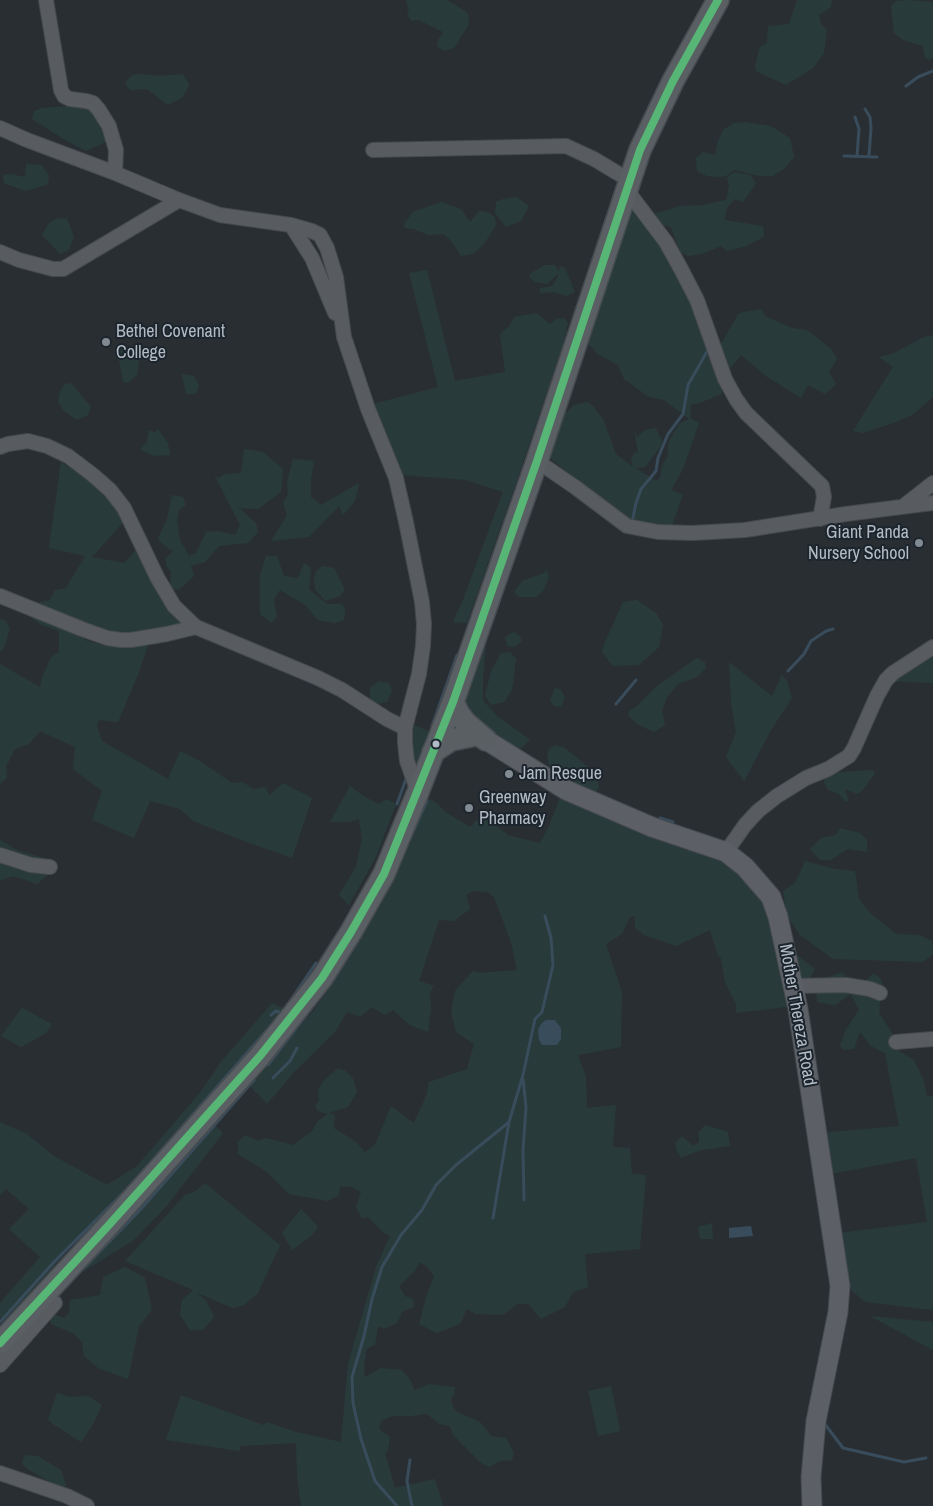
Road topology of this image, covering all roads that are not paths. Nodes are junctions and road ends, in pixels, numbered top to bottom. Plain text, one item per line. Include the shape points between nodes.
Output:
1 (46, 0) edge
2 (718, 0) edge
3 (0, 128) edge
4 (373, 150) dead end
5 (115, 173) junction
6 (628, 185) junction
7 (179, 200) junction
8 (0, 252) edge
9 (0, 447) edge
10 (537, 461) junction
11 (933, 483) edge
12 (933, 503) edge
13 (904, 506) junction
14 (820, 519) junction
15 (0, 596) edge
16 (196, 627) junction
17 (933, 647) edge
18 (453, 702) junction
19 (444, 724) junction
20 (405, 728) junction
21 (481, 738) junction
22 (433, 752) junction
23 (418, 792) junction
24 (726, 852) junction
25 (0, 855) edge
26 (50, 867) dead end
27 (793, 986) junction
28 (880, 993) dead end
29 (933, 1039) edge
30 (896, 1042) dead end
31 (55, 1303) dead end
32 (0, 1343) edge
33 (0, 1365) edge
34 (0, 1474) edge
35 (87, 1506) edge
36 (812, 1506) edge

1 - 5 street via 61,90 64,96 93,103 99,110 109,126 116,150
2 - 6 main road via 668,90 640,150
3 - 5 street
4 - 6 street via 566,146 594,158
5 - 7 street
6 - 10 main road
6 - 14 street via 666,242 697,300 725,379 736,399 746,413 822,486 824,497
7 - 8 street via 63,269 53,269
7 - 20 street via 220,215 304,228 320,235 327,248 336,276 344,337 396,478 422,602 423,646
9 - 16 street via 28,441 47,446 68,456 110,490 124,508 174,606
10 - 14 street via 626,526 641,530 693,533 745,530
10 - 18 main road
11 - 13 street
12 - 13 street
13 - 14 street
15 - 16 street via 114,639 131,640
16 - 20 street via 318,678
17 - 24 street via 893,672 886,680 849,756 777,796 745,825
18 - 19 main road
18 - 21 main road via 459,714
19 - 21 street, Mother Thereza Road
19 - 22 main road
20 - 23 street via 408,761
21 - 22 main road via 451,740
21 - 24 street, Mother Thereza Road via 566,790 652,827
22 - 23 main road
23 - 32 main road via 384,874 322,978 241,1078
24 - 27 street, Mother Thereza Road via 745,867 771,897
25 - 26 street
27 - 28 street via 846,985
27 - 36 street, Mother Thereza Road via 840,1286 816,1421
29 - 30 street
31 - 33 street
34 - 35 street

